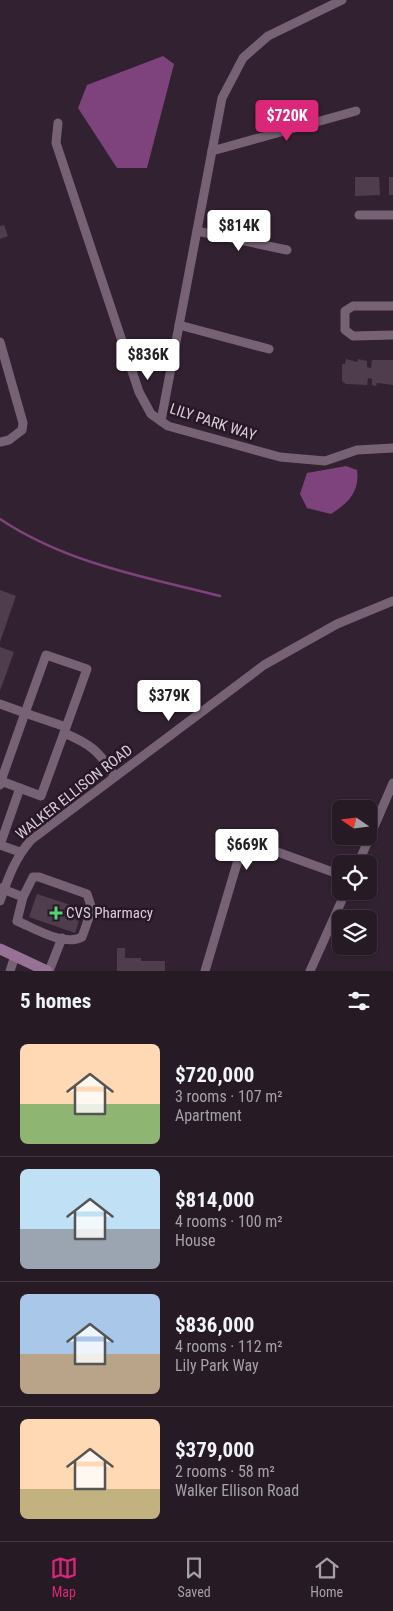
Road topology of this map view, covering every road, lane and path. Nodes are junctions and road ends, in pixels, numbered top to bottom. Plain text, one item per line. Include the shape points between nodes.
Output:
1 (342, 0) edge
2 (356, 111) dead end
3 (58, 123) dead end
4 (212, 151) junction
5 (359, 215) dead end
6 (393, 215) edge
7 (197, 231) junction
8 (287, 250) dead end
9 (393, 306) edge
10 (179, 325) junction
11 (393, 335) edge
12 (0, 342) edge
13 (269, 349) dead end
14 (161, 421) junction
15 (0, 442) edge
16 (393, 448) edge
17 (393, 601) edge
18 (0, 704) edge
19 (26, 713) junction
20 (65, 730) junction
21 (116, 777) junction
22 (1, 783) edge
23 (393, 783) edge
24 (20, 788) junction
25 (389, 805) edge
26 (0, 845) edge
27 (20, 852) junction
28 (363, 855) edge
29 (332, 872) edge
30 (2, 889) edge
31 (23, 897) junction
32 (0, 900) edge
33 (342, 900) edge
34 (62, 938) junction
35 (0, 949) edge
36 (15, 956) junction
37 (10, 971) edge
38 (48, 971) edge
39 (205, 971) edge
40 (310, 971) edge

1 - 4 street via 268,36 243,58 222,98
2 - 4 street
3 - 14 street, LILY PARK WAY via 56,142 139,392 152,414
4 - 7 street
5 - 6 street
7 - 8 street
7 - 10 street
9 - 11 street via 353,306 345,311 345,330 353,336
10 - 13 street
10 - 14 street
12 - 15 street via 23,423 22,430 9,440
14 - 16 street, LILY PARK WAY via 168,426 280,458 325,460 358,450
17 - 21 street, WALKER ELLISON ROAD via 337,624 264,665
18 - 19 street
19 - 20 street
19 - 20 street via 46,655 87,669
19 - 22 street
20 - 21 street via 94,748
20 - 24 street via 41,796
21 - 27 street, WALKER ELLISON ROAD via 31,840
22 - 24 street
23 - 25 street
24 - 26 street
25 - 28 street
26 - 27 street
27 - 30 street, WALKER ELLISON ROAD
29 - 39 street via 247,841 238,859
30 - 31 street
30 - 32 street, WALKER ELLISON ROAD
31 - 34 street via 17,921
31 - 34 street via 33,877 87,894 92,910 82,937 76,940
33 - 40 street
34 - 38 street
35 - 36 main road
36 - 37 street
36 - 38 main road

